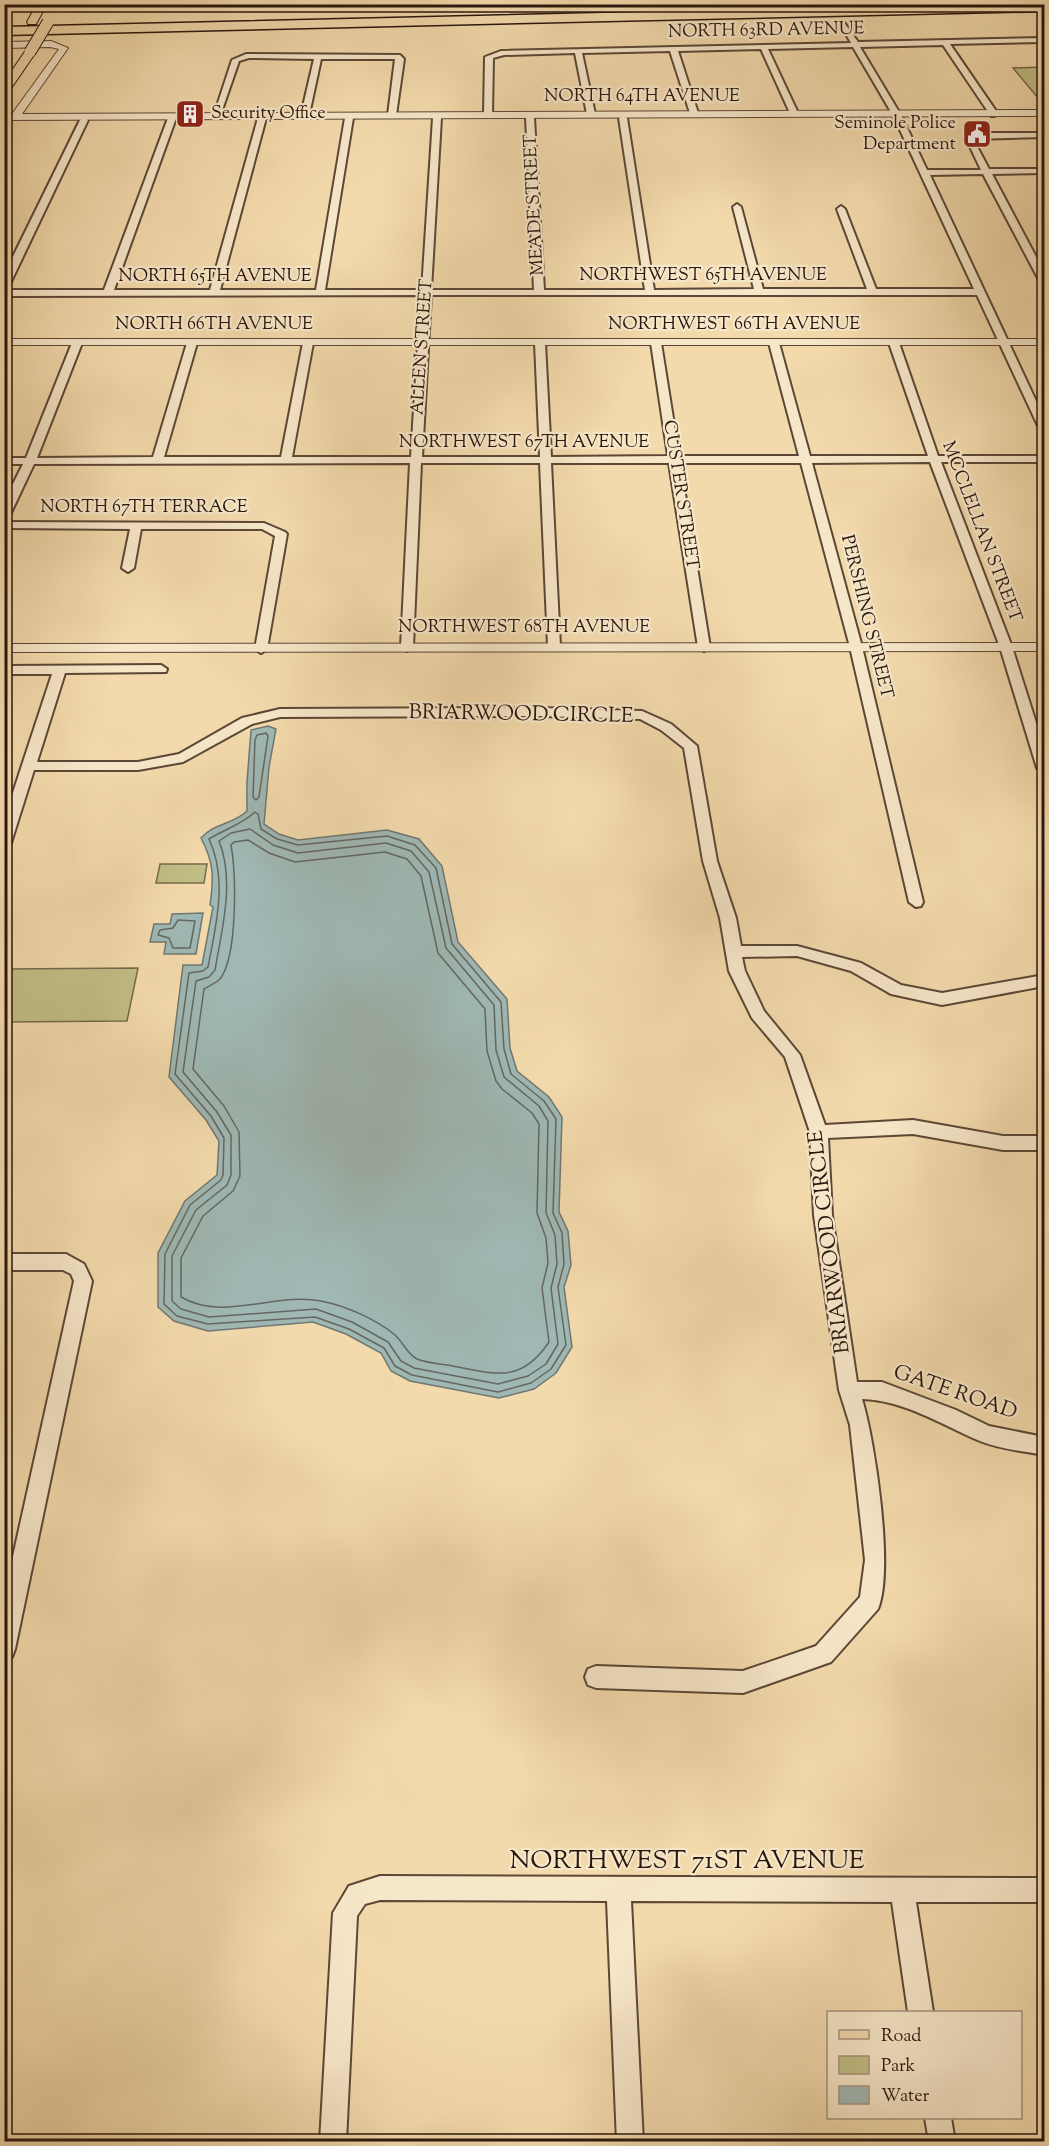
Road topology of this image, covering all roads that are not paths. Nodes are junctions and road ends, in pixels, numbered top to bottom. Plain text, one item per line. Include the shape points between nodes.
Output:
1 (42, 4) edge
2 (1044, 7) edge
3 (1044, 13) edge
4 (51, 18) dead end
5 (843, 23) dead end
6 (4, 31) edge
7 (4, 37) edge
8 (1044, 39) edge
9 (945, 42) junction
10 (856, 44) junction
11 (764, 47) junction
12 (673, 48) junction
13 (578, 51) junction
14 (9, 52) edge
15 (318, 56) junction
16 (4, 91) edge
17 (694, 113) junction
18 (794, 113) junction
19 (217, 114) junction
20 (488, 114) junction
21 (591, 114) junction
22 (994, 114) junction
23 (1044, 114) edge
24 (305, 115) junction
25 (392, 115) junction
26 (897, 115) junction
27 (4, 117) edge
28 (15, 117) junction
29 (172, 118) dead end
30 (262, 118) dead end
31 (349, 118) dead end
32 (437, 118) dead end
33 (530, 118) dead end
34 (623, 118) dead end
35 (84, 120) dead end
36 (1044, 135) edge
37 (1044, 171) edge
38 (924, 173) junction
39 (985, 173) junction
40 (737, 207) dead end
41 (841, 209) dead end
42 (1044, 280) edge
43 (4, 286) edge
44 (539, 292) junction
45 (650, 292) junction
46 (759, 292) junction
47 (979, 292) junction
48 (4, 293) edge
49 (108, 293) junction
50 (214, 293) junction
51 (320, 293) junction
52 (427, 293) junction
53 (873, 293) junction
54 (4, 342) edge
55 (1005, 342) junction
56 (1044, 342) edge
57 (77, 343) junction
58 (192, 343) junction
59 (424, 343) junction
60 (540, 343) junction
61 (656, 343) junction
62 (774, 343) junction
63 (894, 343) junction
64 (308, 344) junction
65 (1044, 428) edge
66 (806, 459) junction
67 (934, 459) junction
68 (1044, 459) edge
69 (31, 460) junction
70 (158, 460) junction
71 (286, 460) junction
72 (416, 460) junction
73 (544, 460) junction
74 (674, 460) junction
75 (4, 461) edge
76 (4, 515) edge
77 (4, 525) edge
78 (136, 526) junction
79 (128, 568) dead end
80 (554, 646) junction
81 (407, 647) junction
82 (704, 647) junction
83 (856, 647) junction
84 (1006, 647) junction
85 (1044, 647) edge
86 (4, 648) edge
87 (261, 649) junction
88 (4, 669) edge
89 (161, 669) dead end
90 (60, 670) junction
91 (28, 766) junction
92 (1044, 768) edge
93 (4, 843) edge
94 (916, 902) dead end
95 (734, 952) junction
96 (1044, 980) edge
97 (819, 1132) junction
98 (1044, 1143) edge
99 (4, 1262) edge
100 (849, 1390) junction
101 (1044, 1446) edge
102 (4, 1649) edge
103 (596, 1677) dead end
104 (619, 1890) junction
105 (902, 1890) junction
106 (1040, 1890) dead end
107 (921, 2011) edge
108 (938, 2119) edge
109 (333, 2142) edge
110 (630, 2142) edge
111 (942, 2142) edge

1 - 14 main road
2 - 6 highway
3 - 7 highway
4 - 16 main road, bridge
5 - 10 street
8 - 9 street, NORTH 63RD AVENUE
9 - 10 street, NORTH 63RD AVENUE
9 - 22 street
10 - 11 street, NORTH 63RD AVENUE
10 - 26 street
11 - 12 street, NORTH 63RD AVENUE
11 - 18 street
12 - 13 street, NORTH 63RD AVENUE
12 - 17 street
13 - 20 street, NORTH 63RD AVENUE via 489,57
13 - 21 street
14 - 28 street via 51,44 64,48
15 - 19 street via 241,57 236,60
15 - 24 street
15 - 25 street via 400,59
17 - 18 street, NORTH 64TH AVENUE
17 - 21 street, NORTH 64TH AVENUE
18 - 26 street, NORTH 64TH AVENUE
19 - 24 street, NORTH 64TH AVENUE
19 - 28 street, NORTH 64TH AVENUE
20 - 21 street, NORTH 64TH AVENUE
20 - 25 street, NORTH 64TH AVENUE
22 - 23 street, NORTH 64TH AVENUE
22 - 26 street, NORTH 64TH AVENUE
24 - 25 street, NORTH 64TH AVENUE
26 - 38 street
27 - 28 street, NORTH 64TH AVENUE
29 - 49 street
30 - 50 street
31 - 51 street
32 - 52 street, ALLEN STREET
33 - 44 street, MEADE STREET
34 - 45 street
35 - 43 street
36 - 39 street via 968,138
37 - 39 street
38 - 39 street
38 - 47 street
39 - 42 street
40 - 46 street
41 - 53 street
44 - 45 street, NORTHWEST 65TH AVENUE
44 - 52 street, NORTHWEST 65TH AVENUE
45 - 46 street, NORTHWEST 65TH AVENUE
46 - 53 street, NORTHWEST 65TH AVENUE
47 - 53 street, NORTHWEST 65TH AVENUE
47 - 55 street
48 - 49 street, NORTH 65TH AVENUE
49 - 50 street, NORTH 65TH AVENUE
50 - 51 street, NORTH 65TH AVENUE
51 - 52 street, NORTH 65TH AVENUE
52 - 59 street, ALLEN STREET
54 - 57 street, NORTH 66TH AVENUE
55 - 56 street, NORTHWEST 66TH AVENUE
55 - 63 street, NORTHWEST 66TH AVENUE
55 - 65 street
57 - 58 street, NORTH 66TH AVENUE
57 - 69 street
58 - 64 street, NORTH 66TH AVENUE
58 - 70 street
59 - 60 street, NORTHWEST 66TH AVENUE
59 - 64 street, NORTH 66TH AVENUE
59 - 72 street, ALLEN STREET
60 - 61 street, NORTHWEST 66TH AVENUE
60 - 73 street
61 - 62 street, NORTHWEST 66TH AVENUE
61 - 74 street, CUSTER STREET
62 - 63 street, NORTHWEST 66TH AVENUE
62 - 66 street, PERSHING STREET
63 - 67 street, MCCLELLAN STREET
64 - 71 street
66 - 67 street, NORTHWEST 67TH AVENUE
66 - 74 street, NORTHWEST 67TH AVENUE
66 - 83 street, PERSHING STREET
67 - 68 street, NORTHWEST 67TH AVENUE
67 - 84 street, MCCLELLAN STREET
69 - 70 street, NORTHWEST 67TH AVENUE
69 - 75 street, NORTHWEST 67TH AVENUE
69 - 76 street
70 - 71 street, NORTHWEST 67TH AVENUE
71 - 72 street, NORTHWEST 67TH AVENUE
72 - 73 street, NORTHWEST 67TH AVENUE
72 - 81 street, ALLEN STREET
73 - 74 street, NORTHWEST 67TH AVENUE
73 - 80 street
74 - 82 street, CUSTER STREET
77 - 78 street, NORTH 67TH TERRACE
78 - 79 street
78 - 87 street, NORTH 67TH TERRACE via 264,526 282,534
80 - 81 street, NORTHWEST 68TH AVENUE
80 - 82 street, NORTHWEST 68TH AVENUE
81 - 87 street, NORTHWEST 68TH AVENUE
82 - 83 street, NORTHWEST 68TH AVENUE
83 - 84 street, NORTHWEST 68TH AVENUE
83 - 94 street, PERSHING STREET
84 - 85 street, NORTHWEST 68TH AVENUE
84 - 92 street, MCCLELLAN STREET
86 - 87 street, NORTHWEST 68TH AVENUE
88 - 90 street
89 - 90 street
90 - 91 street
91 - 93 street
91 - 95 street, BRIARWOOD CIRCLE via 138,766 183,758 247,721 280,713 642,715 690,746 710,861
95 - 96 street via 797,951 856,967 897,990 942,999
95 - 97 street, BRIARWOOD CIRCLE via 737,971 758,1014 792,1055
97 - 98 street via 913,1127 1003,1143
97 - 100 street, BRIARWOOD CIRCLE via 824,1215
99 - 102 street via 66,1262 78,1269 83,1281
100 - 101 street, GATE ROAD via 882,1391 986,1434
100 - 103 street, BRIARWOOD CIRCLE via 860,1425 875,1560 870,1602 823,1654 743,1682
104 - 105 street, NORTHWEST 71ST AVENUE
104 - 109 street, NORTHWEST 71ST AVENUE via 380,1888 357,1894 345,1913
104 - 110 street
105 - 106 street, NORTHWEST 71ST AVENUE
105 - 107 street
108 - 111 street

